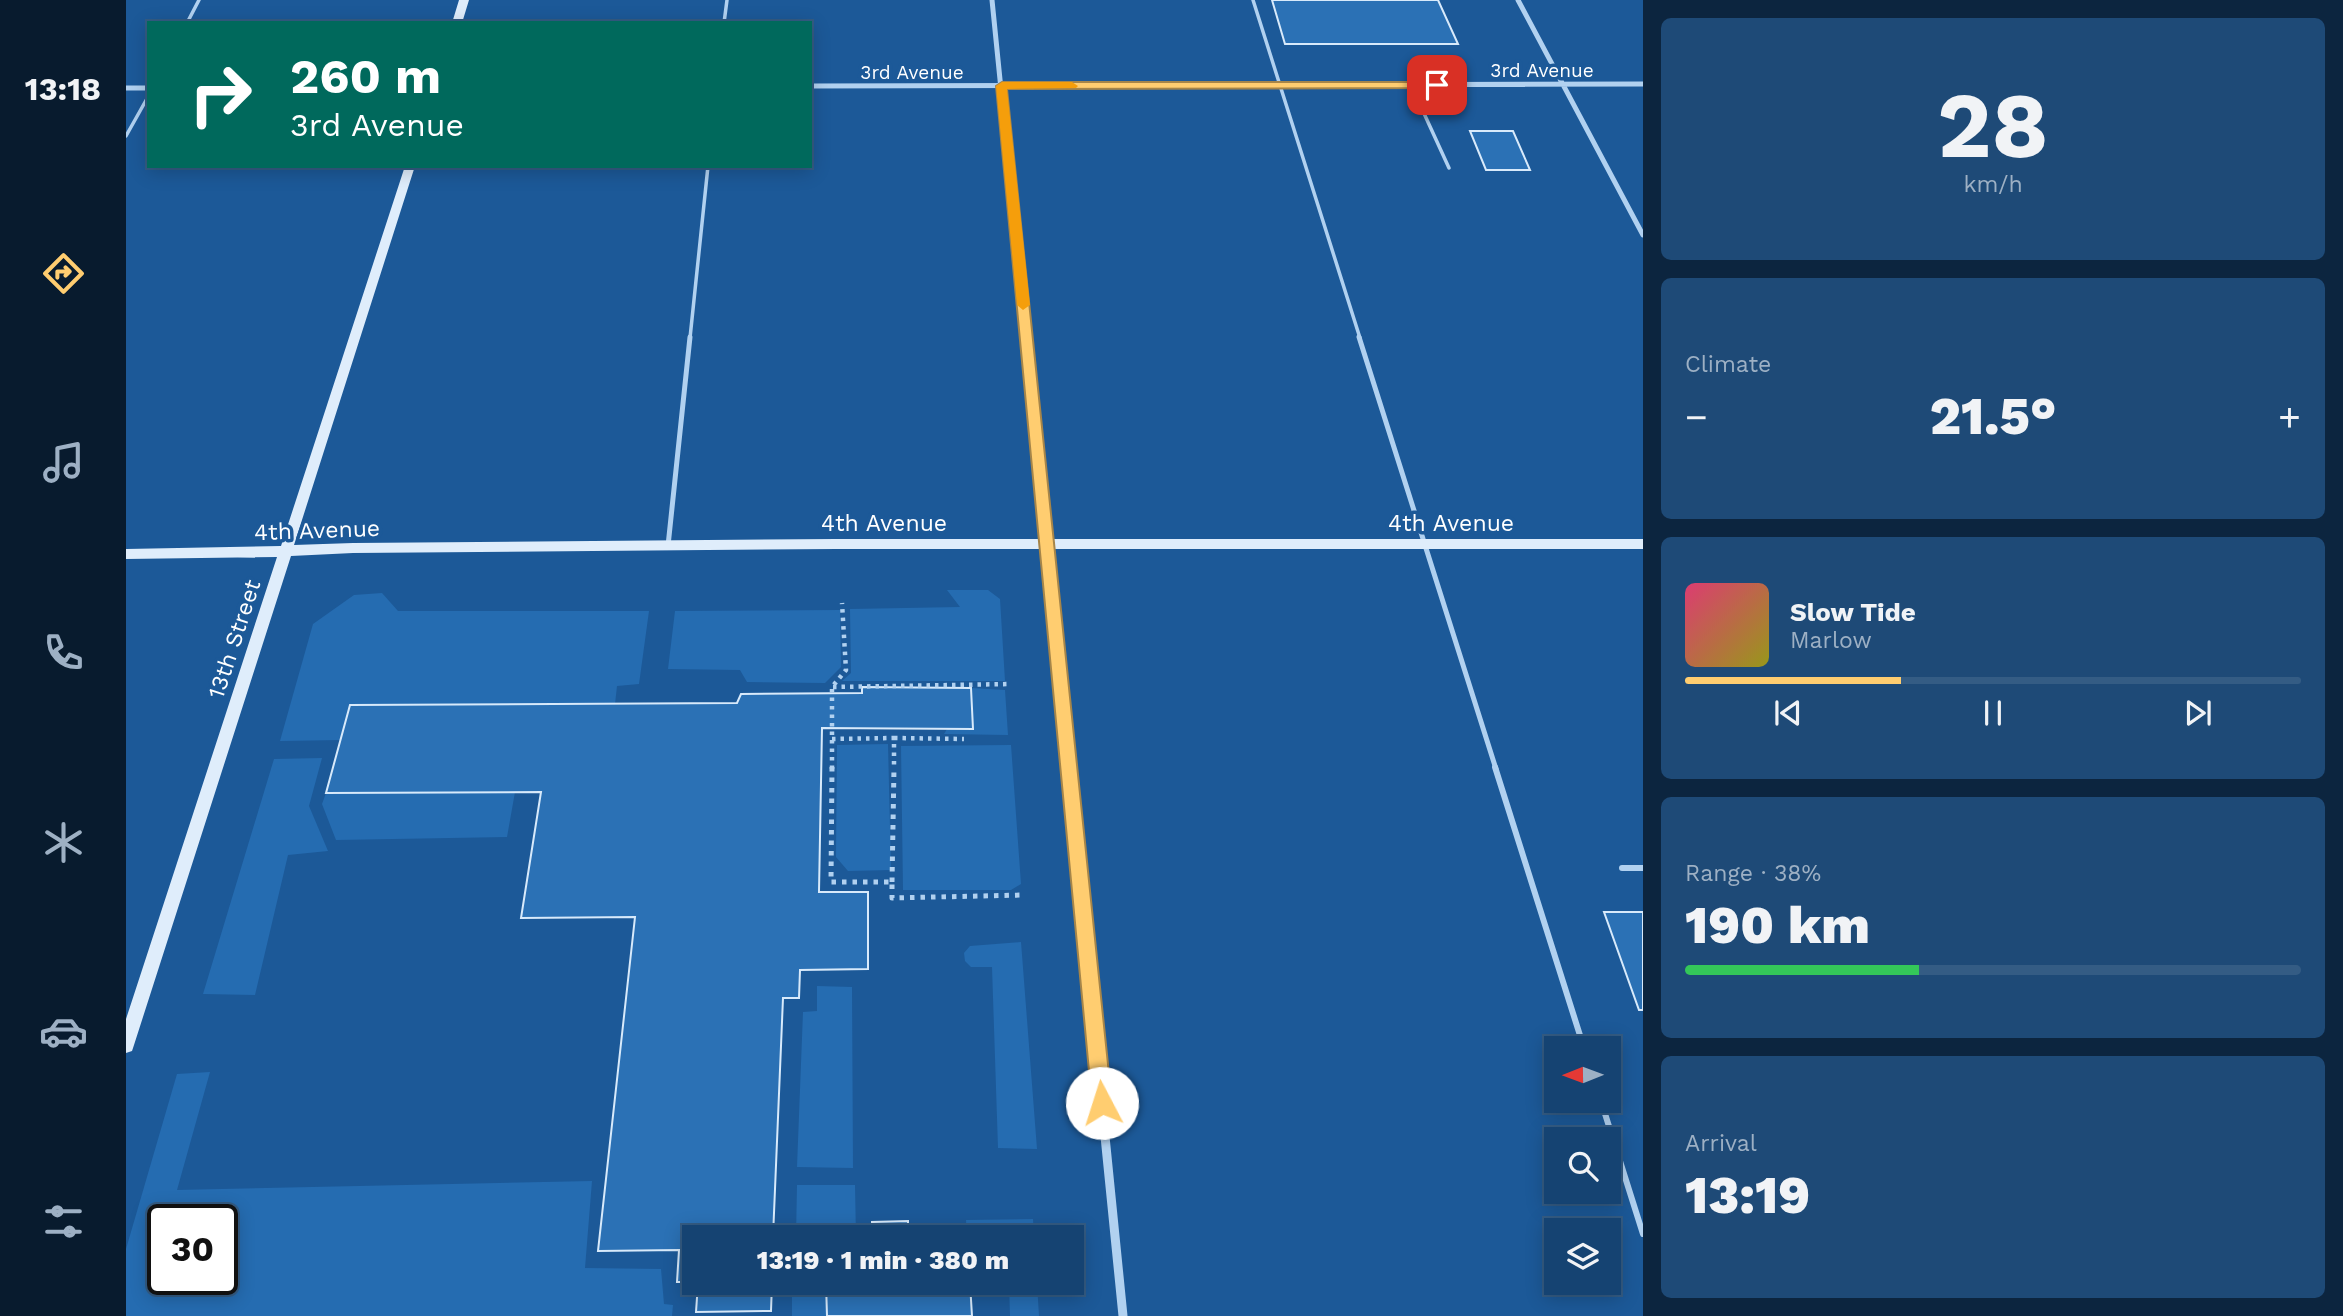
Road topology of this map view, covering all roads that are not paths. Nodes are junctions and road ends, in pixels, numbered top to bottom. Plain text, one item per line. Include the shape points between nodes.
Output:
1 (199, 0) edge
2 (464, 0) edge
3 (727, 0) edge
4 (992, 0) edge
5 (1253, 0) edge
6 (1518, 0) edge
7 (188, 21) edge
8 (458, 21) edge
9 (724, 21) edge
10 (1563, 84) junction
11 (1643, 84) edge
12 (1279, 85) junction
13 (1411, 85) junction
14 (812, 86) edge
15 (1002, 86) junction
16 (126, 88) edge
17 (147, 88) edge
18 (147, 99) edge
19 (126, 136) edge
20 (409, 168) edge
21 (708, 168) edge
22 (1448, 168) dead end
23 (1643, 235) edge
24 (1643, 544) edge
25 (1046, 545) junction
26 (1425, 545) junction
27 (667, 546) junction
28 (286, 552) junction
29 (126, 555) edge
30 (1622, 868) dead end
31 (1643, 868) edge
32 (1580, 1036) edge
33 (126, 1045) edge
34 (1605, 1113) edge
35 (1643, 1234) edge
36 (1123, 1316) edge

1 - 7 lane
2 - 8 street
3 - 9 lane
4 - 15 street
5 - 12 lane
6 - 10 street
10 - 11 street, 3rd Avenue
10 - 13 street, 3rd Avenue
10 - 23 street
12 - 13 street, 3rd Avenue
12 - 15 street, 3rd Avenue
12 - 26 lane
13 - 22 lane
14 - 15 street, 3rd Avenue
15 - 25 street
16 - 17 street
18 - 19 lane
20 - 28 street, 13th Street
21 - 27 lane
24 - 26 street, 4th Avenue
25 - 26 street, 4th Avenue
25 - 27 street, 4th Avenue
25 - 36 street
26 - 32 lane
27 - 28 street, 4th Avenue
28 - 29 street, 4th Avenue
28 - 33 street, 13th Street
30 - 31 lane
34 - 35 lane

